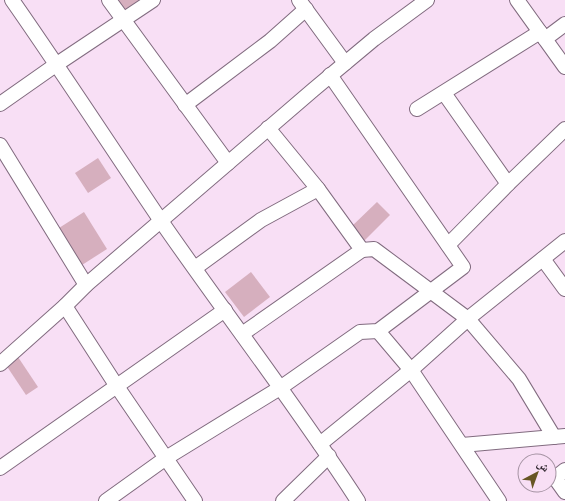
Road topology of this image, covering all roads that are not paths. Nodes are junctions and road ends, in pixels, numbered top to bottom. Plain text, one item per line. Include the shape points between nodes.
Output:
1 (12, 0) edge
2 (109, 0) edge
3 (153, 0) edge
4 (427, 0) edge
5 (517, 0) edge
6 (302, 4) edge
7 (123, 21) junction
8 (565, 24) edge
9 (542, 35) junction
10 (345, 63) junction
11 (57, 64) junction
12 (565, 67) edge
13 (330, 75) junction
14 (444, 92) junction
15 (0, 104) edge
16 (185, 105) junction
17 (417, 109) dead end
18 (268, 128) junction
19 (565, 129) edge
20 (0, 145) edge
21 (228, 163) junction
22 (508, 184) junction
23 (318, 189) junction
24 (161, 220) junction
25 (565, 241) edge
26 (448, 245) junction
27 (362, 250) junction
28 (543, 259) junction
29 (195, 268) junction
30 (86, 284) junction
31 (565, 288) edge
32 (431, 292) junction
33 (65, 306) junction
34 (225, 310) junction
35 (468, 319) junction
36 (378, 331) junction
37 (242, 334) junction
38 (1, 360) edge
39 (411, 370) junction
40 (116, 385) junction
41 (280, 388) junction
42 (559, 436) edge
43 (320, 444) junction
44 (462, 445) junction
45 (329, 456) junction
46 (166, 458) junction
47 (0, 468) edge
48 (565, 470) edge
49 (565, 492) edge
50 (106, 501) edge
51 (195, 501) edge
52 (284, 501) edge
53 (358, 501) edge
54 (499, 501) edge

1 - 11 street
2 - 7 street
3 - 7 street
4 - 10 street
5 - 9 street
6 - 10 street
6 - 16 street via 270,41
7 - 11 street
7 - 16 street
8 - 9 street
9 - 12 street
9 - 14 street
10 - 13 street
11 - 15 street
11 - 24 street
13 - 18 street
13 - 26 street
14 - 17 street
14 - 22 street
16 - 21 street
18 - 21 street
18 - 23 street
19 - 22 street
20 - 30 street
21 - 24 street
22 - 26 street
23 - 27 street
23 - 29 street via 261,220
24 - 29 street
24 - 30 street
25 - 28 street
26 - 32 street via 463,267
27 - 32 street via 374,248
27 - 37 street
28 - 31 street
28 - 35 street
29 - 34 street
30 - 33 street
32 - 35 street
32 - 36 street
33 - 38 street
33 - 40 street
34 - 37 street
34 - 40 street
35 - 39 street
35 - 42 street via 519,379
36 - 39 street
36 - 41 street via 360,332
37 - 41 street
39 - 43 street
39 - 44 street
40 - 46 street
40 - 47 street
41 - 43 street
41 - 46 street
42 - 44 street
43 - 45 street
44 - 54 street
45 - 52 street
45 - 53 street
46 - 50 street
46 - 51 street
48 - 49 street via 555,478

